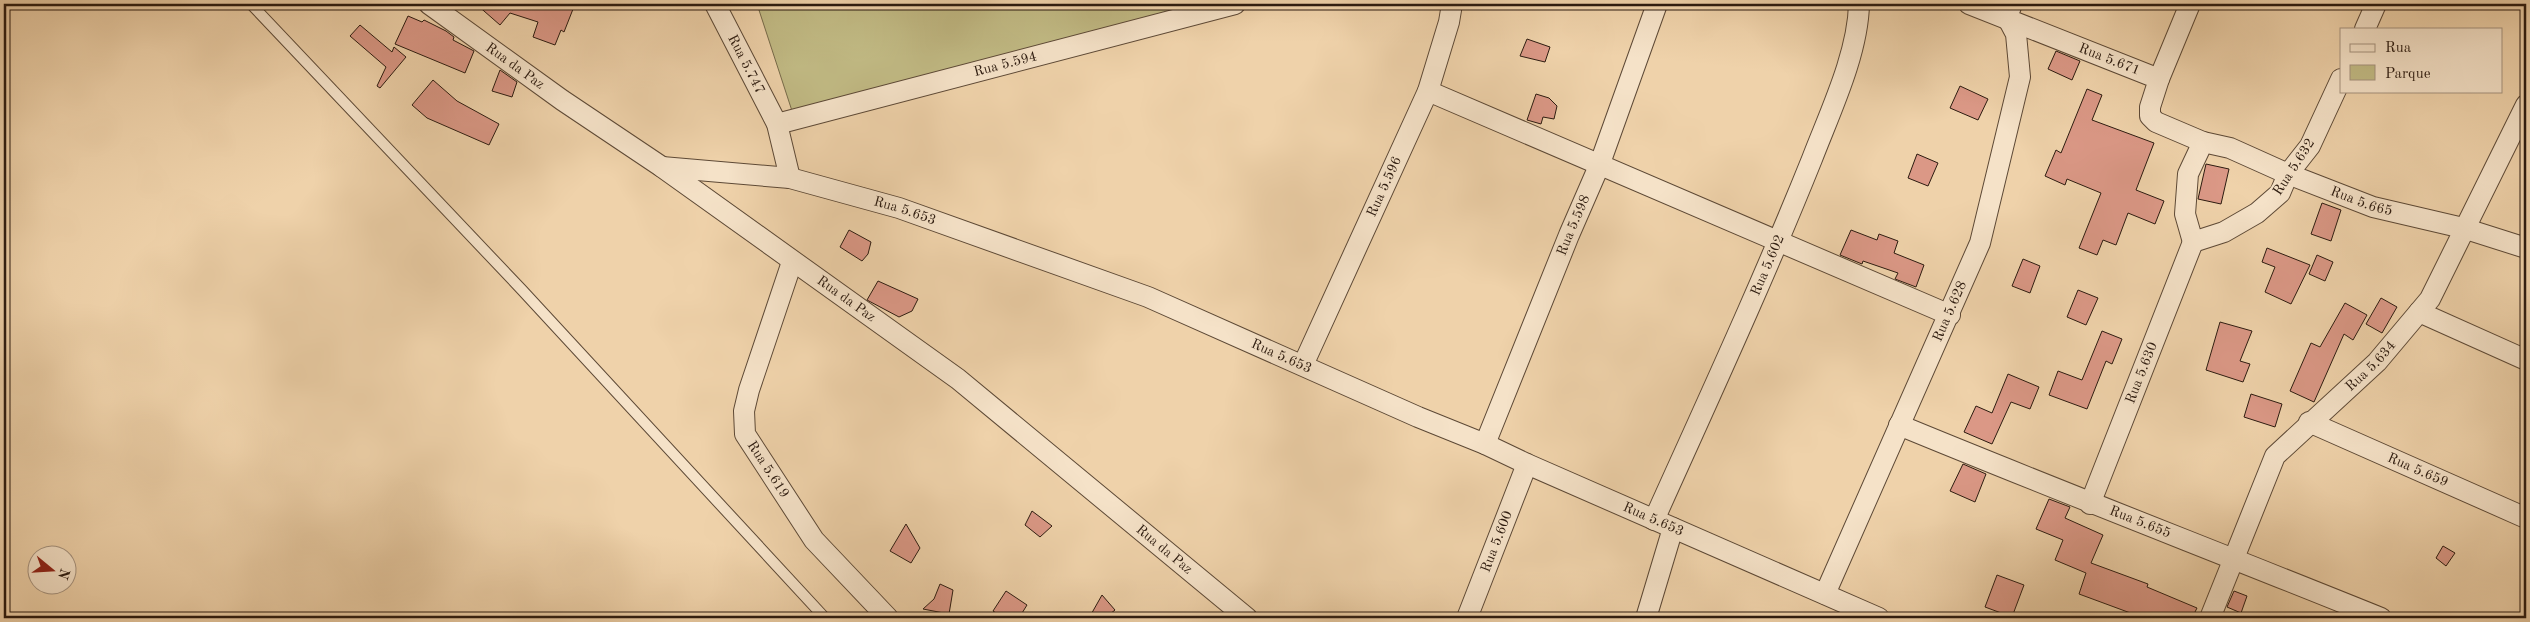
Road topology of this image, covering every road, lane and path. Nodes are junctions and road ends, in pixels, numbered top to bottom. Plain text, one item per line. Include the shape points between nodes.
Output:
1 (251, 4) edge
2 (429, 4) edge
3 (715, 4) edge
4 (1235, 4) edge
5 (1452, 4) edge
6 (1656, 4) edge
7 (1859, 4) edge
8 (1970, 4) edge
9 (2190, 4) edge
10 (2376, 4) edge
11 (2009, 10) edge
12 (2365, 28) edge
13 (2158, 79) junction
14 (2340, 81) edge
15 (1428, 91) junction
16 (2526, 105) edge
17 (777, 124) junction
18 (2203, 142) junction
19 (1599, 166) junction
20 (662, 167) junction
21 (2288, 174) junction
22 (790, 178) junction
23 (2464, 228) junction
24 (2193, 242) junction
25 (1778, 243) junction
26 (2526, 248) edge
27 (792, 262) junction
28 (2419, 312) junction
29 (1950, 315) junction
30 (2526, 360) edge
31 (1303, 365) junction
32 (2309, 422) junction
33 (1899, 425) junction
34 (1485, 444) junction
35 (1527, 464) junction
36 (2090, 504) junction
37 (2526, 518) edge
38 (1654, 520) junction
39 (1673, 528) junction
40 (2234, 559) junction
41 (1825, 594) junction
42 (824, 618) edge
43 (888, 618) edge
44 (1247, 618) edge
45 (1467, 618) edge
46 (1646, 618) edge
47 (1879, 618) edge
48 (2210, 618) edge
49 (2380, 618) edge

1 - 42 lane
2 - 20 street, Rua da Paz
3 - 17 street, Rua 5.747
4 - 17 street, Rua 5.594
5 - 15 street, Rua 5.596
6 - 19 street, Rua 5.598
7 - 25 street, Rua 5.602 via 1859,17 1846,70
8 - 11 street, Rua 5.671
9 - 13 street
10 - 12 street
11 - 13 street, Rua 5.671
11 - 29 street, Rua 5.628 via 2019,53 2017,96 1980,243
13 - 18 street, Rua 5.671 via 2150,116 2156,122
14 - 21 street, Rua 5.632 via 2310,146
15 - 19 street
15 - 31 street, Rua 5.596
16 - 23 street, Rua 5.634
17 - 22 street, Rua 5.747
18 - 21 street, Rua 5.665 via 2230,148
18 - 24 street via 2188,174 2185,214
19 - 25 street
19 - 34 street, Rua 5.598
20 - 22 street, Rua 5.653
20 - 27 street, Rua da Paz
21 - 23 street, Rua 5.665 via 2373,207
21 - 24 street, Rua 5.632 via 2280,193 2257,213 2224,232
22 - 31 street, Rua 5.653 via 899,208 1139,293
23 - 26 street, Rua 5.665
23 - 28 street, Rua 5.634 via 2430,299
24 - 36 street, Rua 5.630
25 - 29 street
25 - 38 street, Rua 5.602
27 - 43 street, Rua 5.619 via 749,390 744,411 745,434 814,540
27 - 44 street, Rua da Paz via 958,379
28 - 30 street
28 - 32 street, Rua 5.634 via 2377,362
29 - 33 street, Rua 5.628
31 - 34 street, Rua 5.653 via 1418,418
32 - 37 street, Rua 5.659
32 - 40 street, Rua 5.634 via 2275,456
33 - 36 street, Rua 5.655
33 - 41 street, Rua 5.628
34 - 35 street, Rua 5.653
35 - 38 street, Rua 5.653
35 - 45 street, Rua 5.600
36 - 40 street, Rua 5.655
38 - 39 street, Rua 5.653
39 - 41 street, Rua 5.653
39 - 46 street
40 - 48 street, Rua 5.634
40 - 49 street, Rua 5.655
41 - 47 street, Rua 5.653

